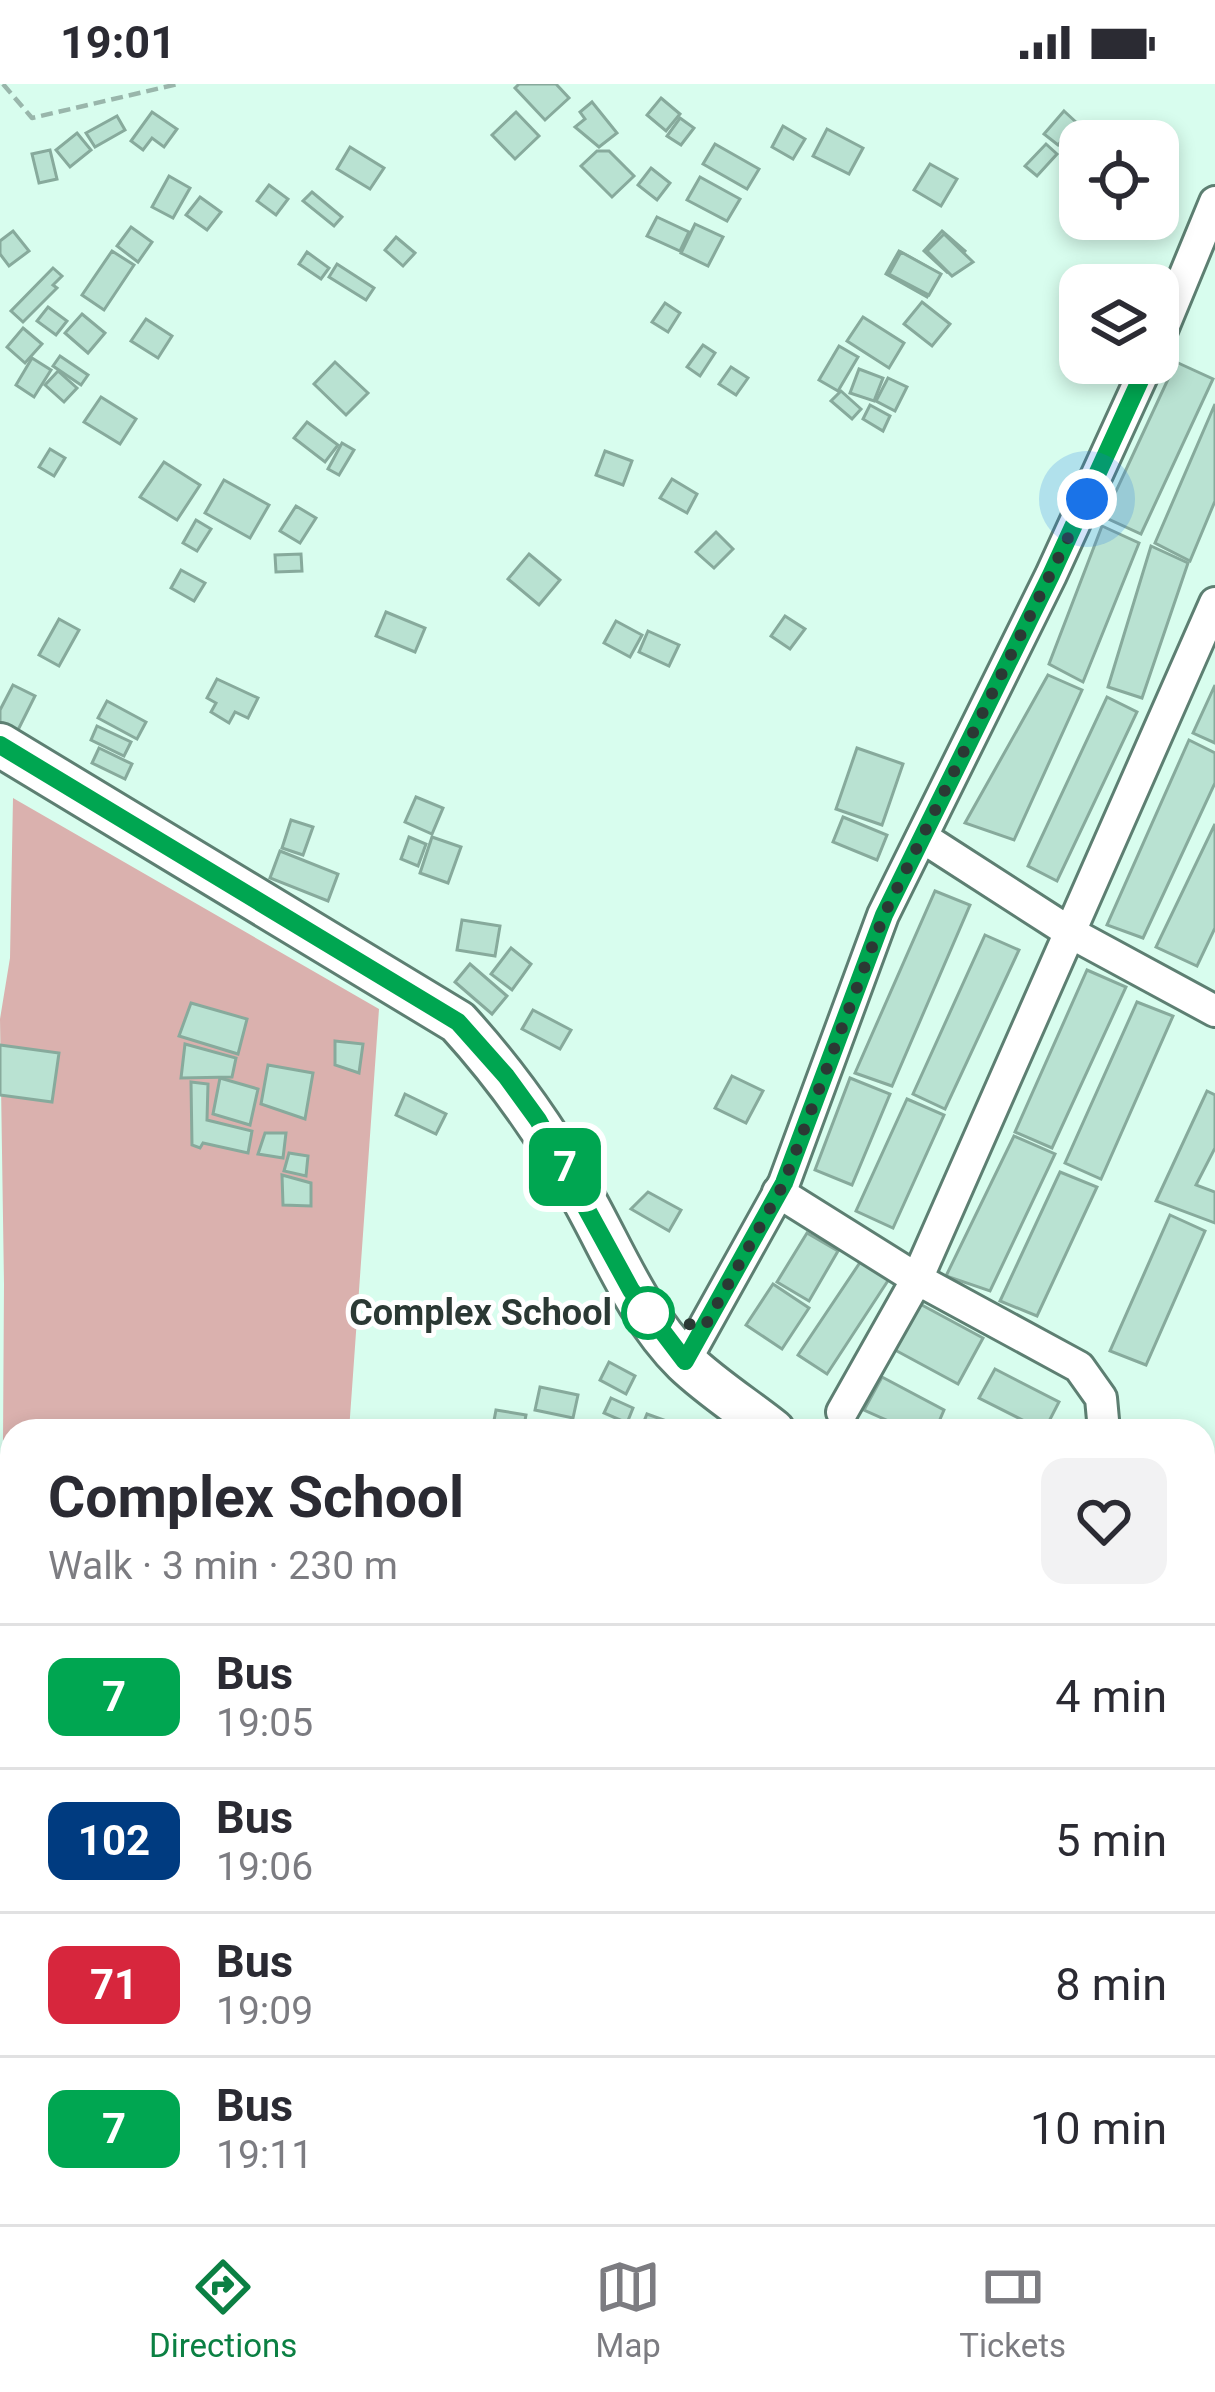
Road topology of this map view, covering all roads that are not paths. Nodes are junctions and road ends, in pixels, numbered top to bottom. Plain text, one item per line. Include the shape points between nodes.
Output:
1 (1215, 202) edge
2 (1179, 289) edge
3 (1138, 384) edge
4 (1215, 603) edge
5 (0, 745) edge
6 (922, 837) junction
7 (1071, 933) junction
8 (1215, 1010) edge
9 (778, 1192) junction
10 (917, 1279) junction
11 (685, 1361) junction
12 (842, 1412) dead end
13 (757, 1419) edge
14 (1103, 1419) edge

1 - 2 street
3 - 6 street
4 - 7 street
5 - 11 main road via 458,1022 538,1120 631,1290
6 - 7 street
6 - 9 street
7 - 8 street
7 - 10 street
9 - 10 street
9 - 11 street
10 - 12 street
10 - 14 street via 1078,1367 1101,1398
11 - 13 main road

